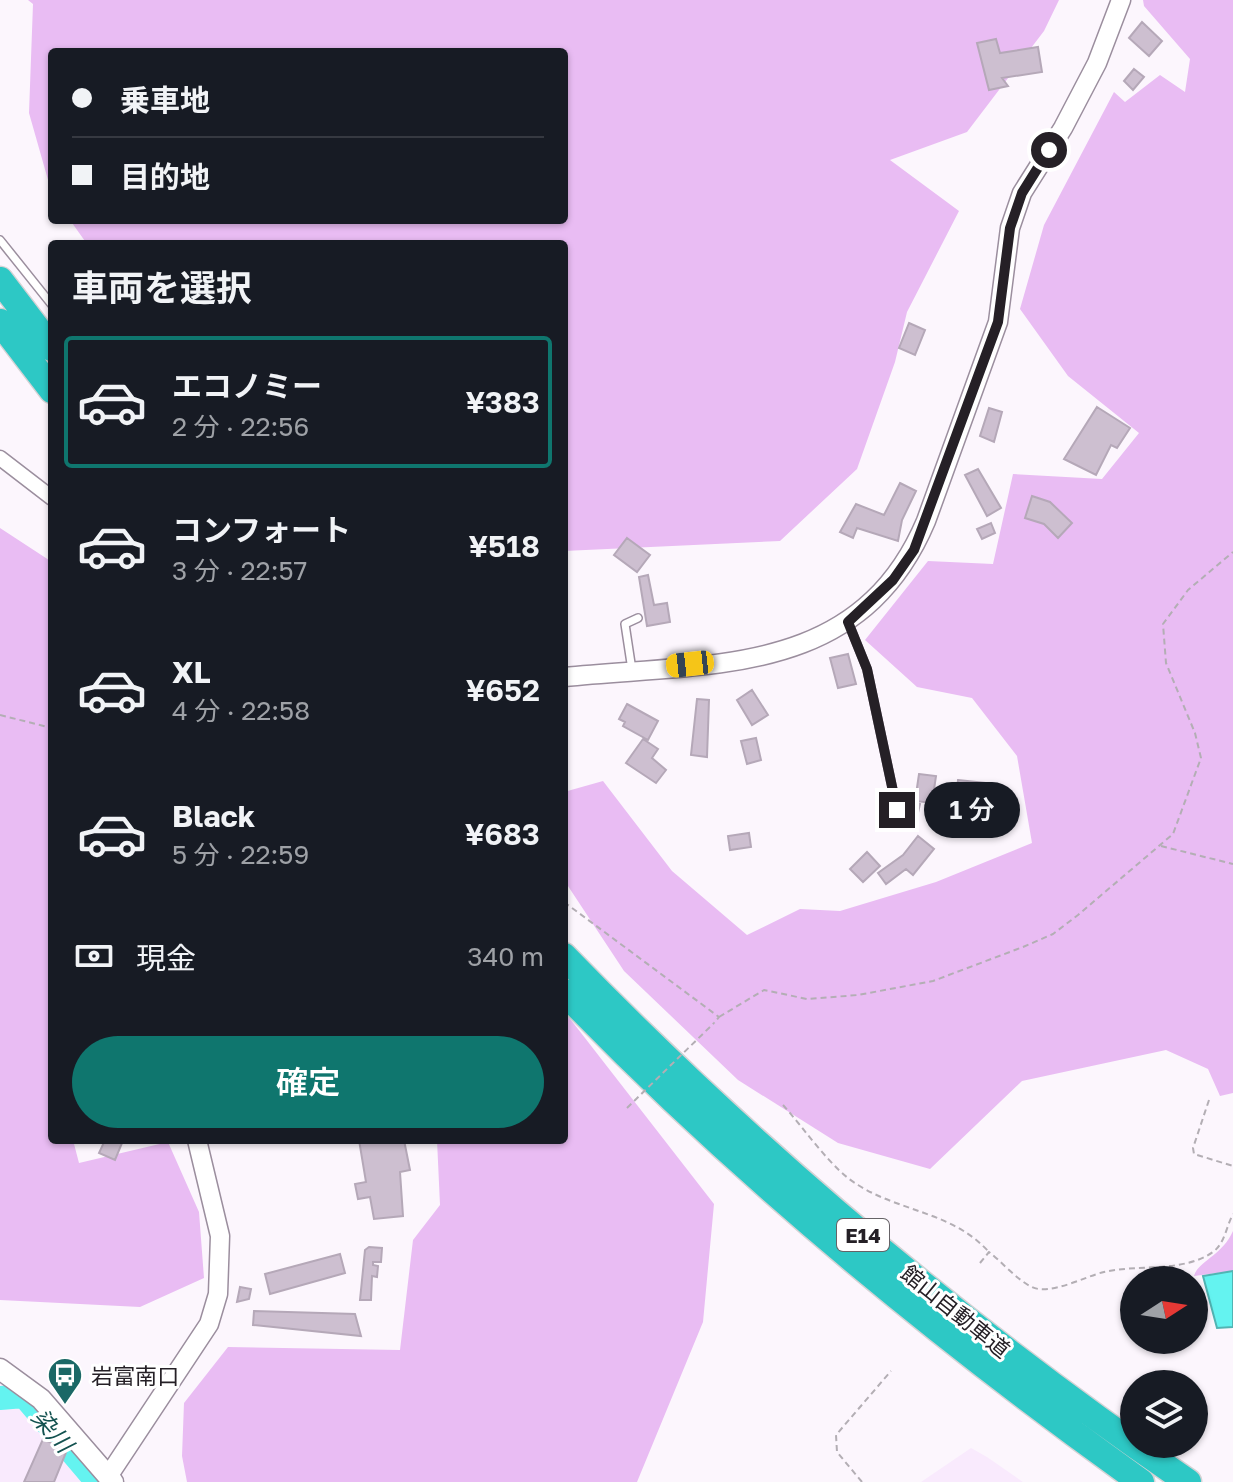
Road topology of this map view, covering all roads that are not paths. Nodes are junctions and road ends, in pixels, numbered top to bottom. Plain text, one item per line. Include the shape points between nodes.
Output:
1 (1121, 0) edge
2 (0, 240) edge
3 (0, 280) edge
4 (48, 300) edge
5 (0, 322) edge
6 (48, 343) edge
7 (48, 385) edge
8 (0, 458) edge
9 (48, 495) edge
10 (638, 618) dead end
11 (848, 622) junction
12 (632, 670) junction
13 (568, 677) edge
14 (897, 810) dead end
15 (568, 960) edge
16 (568, 996) edge
17 (198, 1144) edge
18 (0, 1369) edge
19 (111, 1479) edge
20 (1141, 1482) edge
21 (1188, 1482) edge

1 - 11 street via 1097,63 1022,193 1010,228 998,322 914,550 893,580
2 - 4 lane
3 - 6 highway
5 - 7 highway
8 - 9 street
10 - 12 lane via 625,624
11 - 12 street via 780,653
11 - 14 lane via 867,669
12 - 13 street
15 - 21 highway, 館山自動車道 / E14 via 722,1111 851,1226 1075,1404
16 - 20 highway, 館山自動車道 / E14 via 708,1133 906,1306
17 - 19 street via 220,1236 218,1294 209,1324
18 - 19 main road via 41,1399

